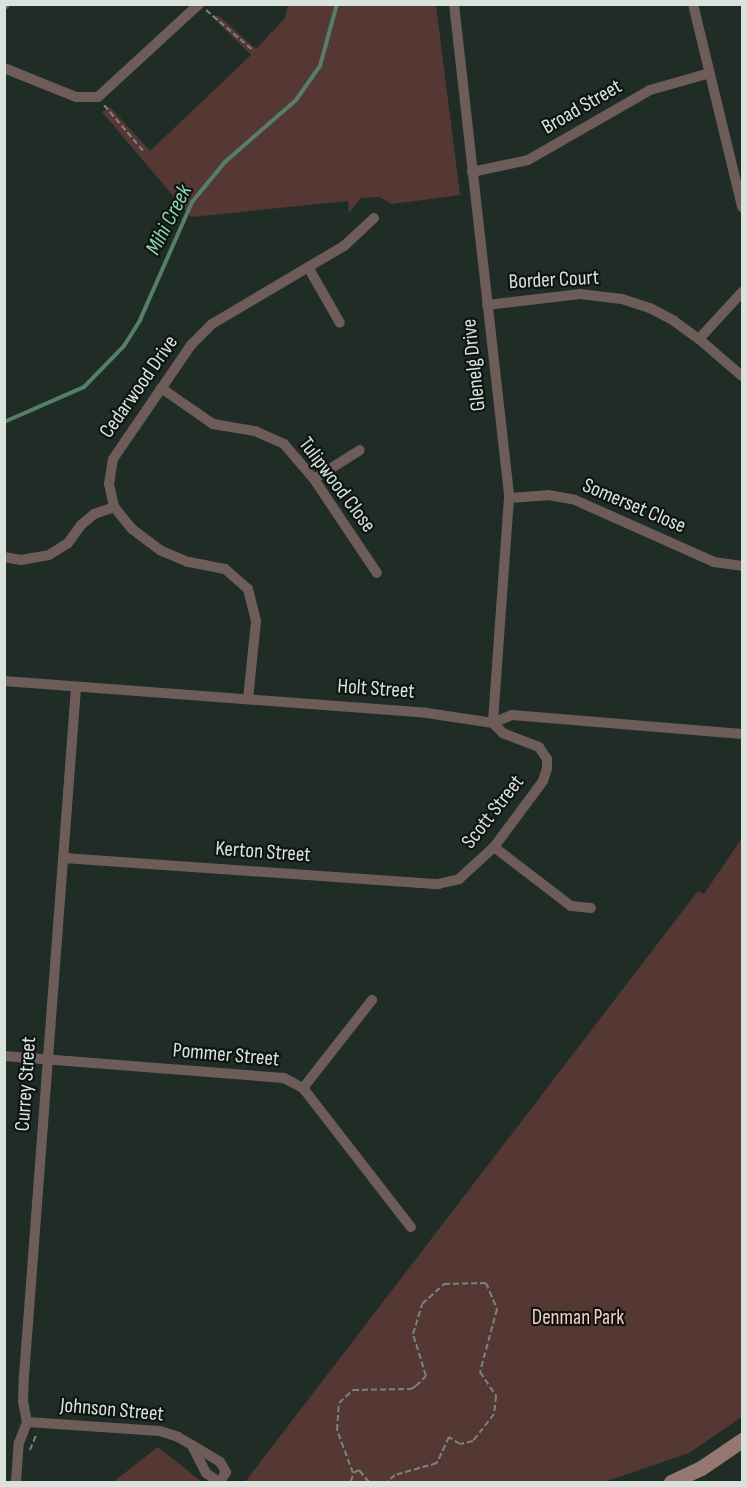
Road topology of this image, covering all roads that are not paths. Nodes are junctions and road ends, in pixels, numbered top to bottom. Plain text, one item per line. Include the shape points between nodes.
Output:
1 (199, 4) edge
2 (454, 4) edge
3 (693, 4) edge
4 (4, 68) edge
5 (710, 73) junction
6 (472, 172) junction
7 (742, 207) edge
8 (374, 218) dead end
9 (308, 267) junction
10 (742, 292) edge
11 (487, 305) junction
12 (340, 323) dead end
13 (699, 339) junction
14 (742, 376) edge
15 (161, 388) junction
16 (360, 450) dead end
17 (314, 479) junction
18 (509, 498) junction
19 (114, 507) junction
20 (4, 557) edge
21 (742, 566) edge
22 (377, 573) dead end
23 (4, 681) edge
24 (76, 687) junction
25 (248, 699) junction
26 (493, 723) junction
27 (742, 734) edge
28 (494, 847) junction
29 (64, 858) junction
30 (459, 879) joint
31 (591, 908) dead end
32 (372, 1000) dead end
33 (4, 1056) edge
34 (48, 1060) junction
35 (303, 1088) junction
36 (411, 1227) dead end
37 (32, 1422) junction
38 (742, 1440) edge
39 (192, 1445) dead end
40 (16, 1482) edge
41 (671, 1482) edge

1 - 4 street via 98,97 76,97
2 - 6 street, Glenelg Drive
3 - 5 street
5 - 6 street, Broad Street via 650,90 528,160
5 - 7 street
6 - 11 street, Glenelg Drive
8 - 9 street, Cedarwood Drive via 344,246
9 - 12 street
9 - 15 street, Cedarwood Drive via 212,324 191,345
10 - 13 street
11 - 13 street, Border Court via 598,294 651,308
11 - 18 street, Glenelg Drive
13 - 14 street, Border Court
15 - 17 street, Tulipwood Close via 213,424 255,431 284,444
15 - 19 street, Cedarwood Drive via 113,459 109,484
16 - 17 street
17 - 22 street, Tulipwood Close
18 - 21 street, Somerset Close via 548,495 575,500 714,562
18 - 26 street, Glenelg Drive
19 - 20 street via 94,514 68,543 50,555 21,560
19 - 25 street via 132,529 160,550 188,562 225,569 248,589 256,621
23 - 24 street, Holt Street
24 - 25 street, Holt Street
24 - 29 street, Currey Street
25 - 26 street, Holt Street via 427,713
26 - 27 street, Holt Street via 512,715
26 - 28 street, Scott Street via 503,733 539,747 548,763 546,776
28 - 30 street, Scott Street
28 - 31 street via 571,906
29 - 30 street, Kerton Street via 438,884
29 - 34 street, Currey Street
32 - 35 street
33 - 34 street, Pommer Street
34 - 35 street, Pommer Street via 284,1078
34 - 37 street, Currey Street via 24,1377 23,1401
35 - 36 street, Pommer Street
37 - 39 street, Johnson Street via 160,1431
37 - 40 street, Currey Street via 19,1443
38 - 41 main road via 701,1468

